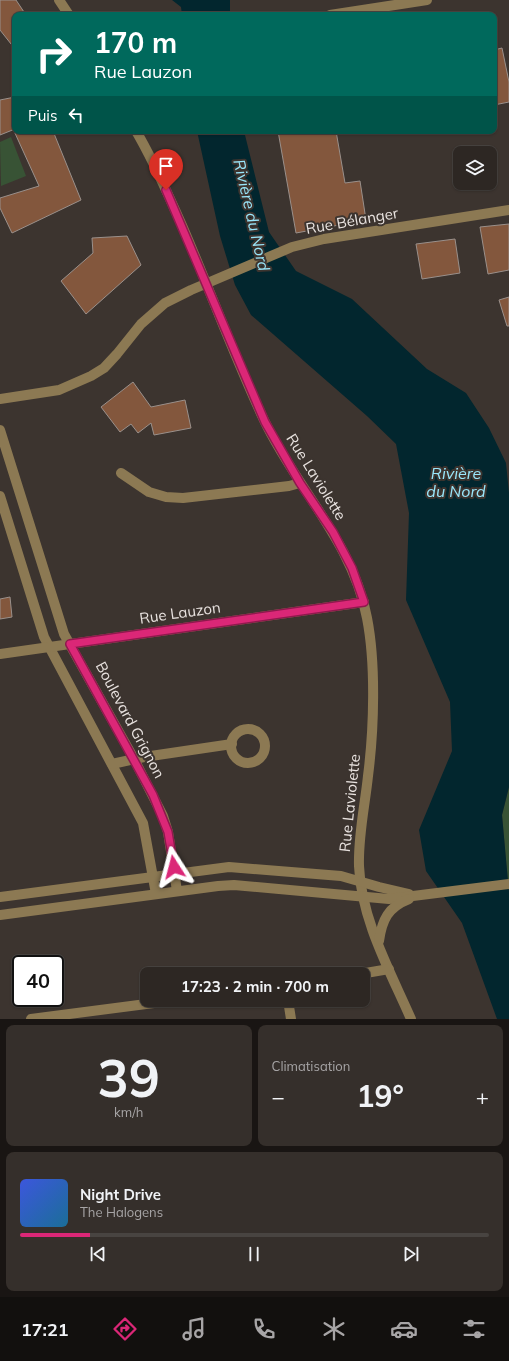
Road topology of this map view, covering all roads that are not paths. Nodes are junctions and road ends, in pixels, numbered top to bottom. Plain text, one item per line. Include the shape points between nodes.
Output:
1 (59, 0) edge
2 (427, 0) edge
3 (67, 12) edge
4 (349, 12) edge
5 (138, 134) edge
6 (509, 210) edge
7 (206, 284) junction
8 (0, 399) edge
9 (0, 430) edge
10 (121, 473) dead end
11 (300, 483) junction
12 (0, 496) edge
13 (364, 602) junction
14 (70, 644) junction
15 (48, 647) junction
16 (0, 654) edge
17 (232, 744) dead end
18 (134, 759) junction
19 (112, 764) junction
20 (175, 873) junction
21 (153, 876) junction
22 (360, 880) junction
23 (507, 884) edge
24 (178, 891) junction
25 (156, 894) junction
26 (363, 896) junction
27 (417, 896) junction
28 (0, 897) edge
29 (0, 915) edge
30 (378, 943) junction
31 (389, 969) junction
32 (370, 972) edge
33 (140, 1005) edge
34 (289, 1007) edge
35 (57, 1017) edge
36 (31, 1019) edge
37 (291, 1019) edge
38 (411, 1019) edge

1 - 3 street
2 - 4 street
5 - 7 street, Rue Laviolette via 166,190
6 - 7 street, Rue Bélanger via 324,239 292,247
7 - 8 street, Rue Bélanger via 175,297 152,312 104,368 91,376 59,390
7 - 11 street, Rue Laviolette via 265,422
9 - 14 street, Boulevard Grignon via 64,634
10 - 11 street via 149,492 166,497 184,498
11 - 13 street, Rue Laviolette via 333,532 352,568
12 - 15 street
13 - 14 street, Rue Lauzon
13 - 22 street, Rue Laviolette via 370,641 372,699 369,774 360,835
14 - 15 street, Rue Lauzon
14 - 18 street, Boulevard Grignon
15 - 16 street, Rue Lauzon
15 - 19 street
17 - 18 street
18 - 19 street
18 - 20 street, Boulevard Grignon via 163,816
19 - 21 street via 143,823
20 - 21 street
20 - 22 street via 229,867 341,876
20 - 24 street, Boulevard Grignon
21 - 25 street
21 - 28 street
22 - 26 street, Rue Laviolette
22 - 27 street
23 - 27 street
24 - 25 street
24 - 26 street via 234,885
25 - 29 street
26 - 27 street
26 - 30 street, Rue Laviolette
27 - 30 street via 398,904 388,912
30 - 31 street, Rue Laviolette
31 - 32 street
31 - 38 street, Rue Laviolette
33 - 35 street
34 - 37 street
35 - 36 street

